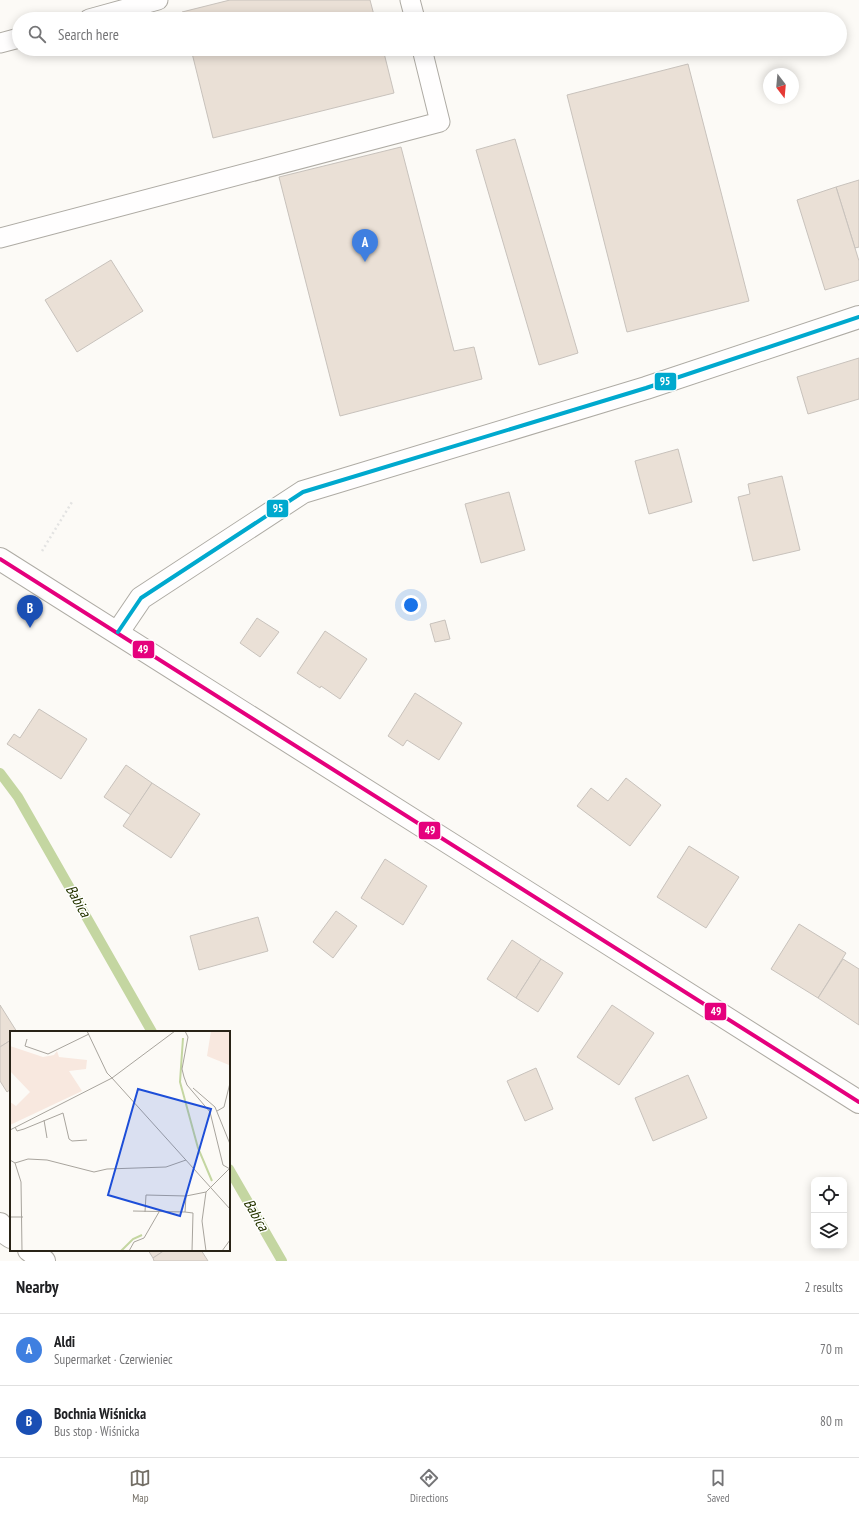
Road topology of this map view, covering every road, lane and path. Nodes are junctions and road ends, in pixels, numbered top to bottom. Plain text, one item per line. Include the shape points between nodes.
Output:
1 (158, 0) edge
2 (410, 0) edge
3 (114, 12) edge
4 (413, 12) edge
5 (12, 40) edge
6 (0, 43) edge
7 (424, 56) edge
8 (0, 238) edge
9 (859, 317) edge
10 (72, 502) dead end
11 (38, 556) dead end
12 (0, 559) edge
13 (118, 632) junction
14 (859, 1102) edge
15 (0, 1224) edge
16 (10, 1236) edge
17 (30, 1251) edge
18 (44, 1261) edge

1 - 3 lane
2 - 4 lane
5 - 6 lane
7 - 8 lane via 440,122
9 - 13 main road via 646,388 303,492 141,598
10 - 11 path
12 - 13 main road
13 - 14 main road
15 - 16 main road
17 - 18 main road

